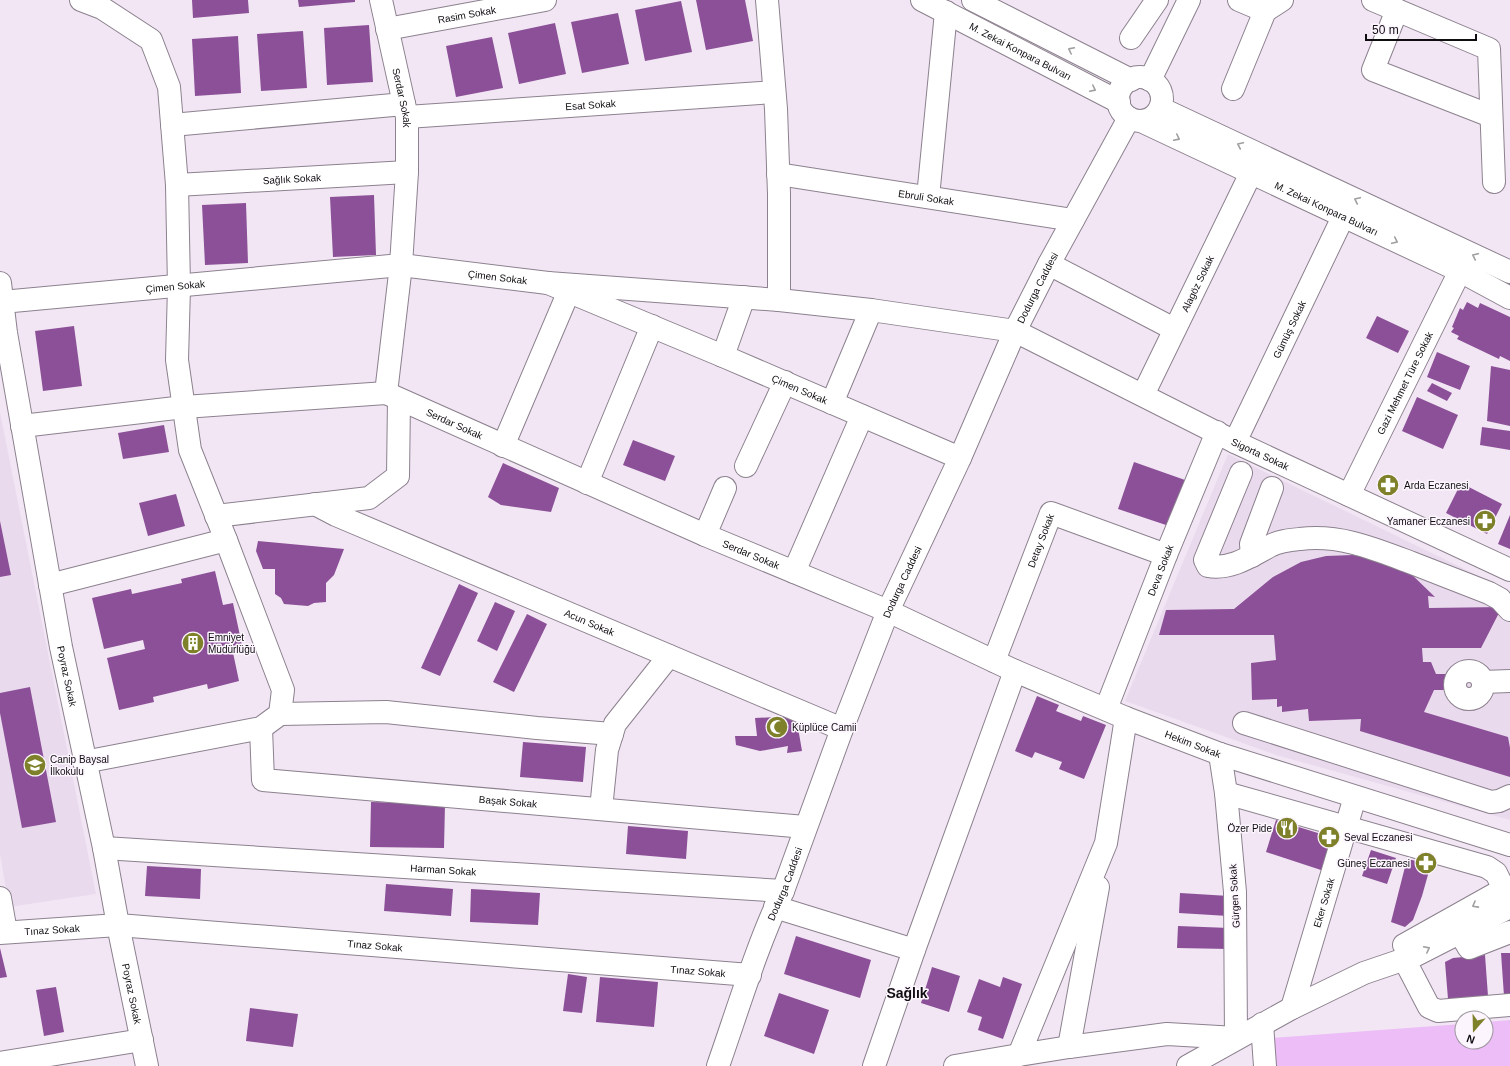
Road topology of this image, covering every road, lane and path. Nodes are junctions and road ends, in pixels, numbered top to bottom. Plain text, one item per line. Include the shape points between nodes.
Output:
1 (81, 0) edge
2 (381, 0) edge
3 (545, 0) edge
4 (767, 0) edge
5 (922, 0) edge
6 (973, 0) edge
7 (1158, 0) edge
8 (1189, 0) edge
9 (1239, 0) edge
10 (1373, 0) edge
11 (498, 5) edge
12 (1274, 5) edge
13 (1397, 10) junction
14 (946, 12) junction
15 (387, 29) junction
16 (1131, 38) dead end
17 (1141, 80) junction
18 (1233, 89) dead end
19 (774, 92) junction
20 (1160, 108) junction
21 (405, 111) junction
22 (1130, 113) junction
23 (1491, 116) junction
24 (172, 124) junction
25 (407, 172) junction
26 (1251, 173) junction
27 (778, 174) junction
28 (1494, 182) dead end
29 (177, 185) junction
30 (928, 197) junction
31 (1343, 217) junction
32 (1073, 220) junction
33 (1049, 264) junction
34 (401, 265) junction
35 (1460, 271) junction
36 (1510, 272) edge
37 (548, 282) junction
38 (179, 287) junction
39 (569, 291) junction
40 (1, 293) edge
41 (744, 297) junction
42 (1510, 298) edge
43 (779, 300) junction
44 (871, 310) junction
45 (652, 326) junction
46 (1174, 329) junction
47 (1015, 331) junction
48 (723, 356) junction
49 (785, 382) junction
50 (1143, 394) junction
51 (392, 397) junction
52 (832, 403) junction
53 (184, 407) junction
54 (862, 416) junction
55 (22, 426) junction
56 (1226, 437) junction
57 (503, 446) junction
58 (960, 458) junction
59 (746, 466) dead end
60 (1241, 473) dead end
61 (587, 483) junction
62 (725, 488) dead end
63 (1272, 488) dead end
64 (1350, 495) junction
65 (315, 504) junction
66 (216, 516) junction
67 (705, 535) junction
68 (226, 540) junction
69 (1166, 555) junction
70 (1252, 556) junction
71 (1510, 570) edge
72 (794, 572) junction
73 (50, 585) junction
74 (1510, 610) edge
75 (888, 611) junction
76 (669, 656) junction
77 (994, 661) junction
78 (1015, 671) junction
79 (1510, 681) edge
80 (1483, 682) dead end
81 (1106, 709) junction
82 (280, 714) junction
83 (1126, 718) junction
84 (1244, 723) dead end
85 (261, 728) junction
86 (842, 728) junction
87 (612, 734) junction
88 (1220, 754) junction
89 (84, 762) junction
90 (1226, 793) junction
91 (1510, 796) edge
92 (1355, 797) junction
93 (601, 809) junction
94 (805, 827) junction
95 (1346, 827) junction
96 (1466, 831) junction
97 (1106, 843) junction
98 (1510, 845) edge
99 (104, 848) junction
100 (1457, 858) junction
101 (1508, 894) edge
102 (0, 898) edge
103 (779, 899) junction
104 (118, 925) junction
105 (3, 932) edge
106 (1510, 932) edge
107 (1460, 933) junction
108 (914, 950) junction
109 (1404, 959) junction
110 (1364, 973) junction
111 (750, 975) junction
112 (1510, 1005) edge
113 (1292, 1008) junction
114 (1262, 1024) junction
115 (1236, 1038) junction
116 (142, 1040) junction
117 (1069, 1047) junction
118 (1019, 1055) junction
119 (0, 1063) edge
120 (151, 1066) edge
121 (718, 1066) edge
122 (874, 1066) edge
123 (955, 1066) edge
124 (1188, 1066) edge
125 (1265, 1066) edge

1 - 24 street via 102,8 151,40 169,87
2 - 15 street, Serdar Sokak
3 - 11 street, Rasim Sokak
4 - 19 street
5 - 14 street, M. Zekai Konpara Bulvarı
17 -> 6 street
7 - 16 street
8 - 17 street
9 - 12 street
10 - 13 street
11 - 15 street, Rasim Sokak
12 - 18 street
13 - 23 street via 1489,49
13 - 23 street via 1373,70
14 -> 22 street, M. Zekai Konpara Bulvarı
14 - 30 street
15 - 21 street, Serdar Sokak
17 - 20 street via 1158,87 1162,100
17 - 22 street via 1122,87 1119,94
19 - 21 street, Esat Sokak
19 - 27 street
20 - 22 street via 1152,118
36 -> 20 street, M. Zekai Konpara Bulvarı
21 - 24 street, Esat Sokak
21 - 25 street, Serdar Sokak
22 -> 26 street, M. Zekai Konpara Bulvarı
22 - 32 street, Dodurga Caddesi
23 - 28 street
24 - 29 street
25 - 29 street, Sağlık Sokak
25 - 34 street, Serdar Sokak
26 - 31 street, M. Zekai Konpara Bulvarı
26 - 46 street, Alagöz Sokak
27 - 30 street, Ebruli Sokak
27 - 43 street
29 - 38 street
30 - 32 street, Ebruli Sokak
31 -> 35 street, M. Zekai Konpara Bulvarı
31 - 56 street, Gümüş Sokak
32 - 33 street, Dodurga Caddesi
33 - 46 street
33 - 47 street, Dodurga Caddesi
34 - 37 street, Çimen Sokak
34 - 38 street, Çimen Sokak
34 - 51 street, Serdar Sokak
35 - 42 street, M. Zekai Konpara Bulvarı
35 - 64 street, Gazi Mehmet Türe Sokak
37 - 39 street, Çimen Sokak
37 - 41 street, Sigorta Sokak
38 - 40 street, Çimen Sokak
38 - 53 street via 177,360
39 - 45 street, Çimen Sokak
39 - 57 street
40 - 55 street, Poyraz Sokak
41 - 43 street, Sigorta Sokak
41 - 48 street
43 - 44 street, Sigorta Sokak
44 - 47 street, Sigorta Sokak
44 - 52 street
45 - 48 street, Çimen Sokak
45 - 61 street
46 - 50 street, Alagöz Sokak
47 - 50 street, Sigorta Sokak
47 - 58 street, Dodurga Caddesi
48 - 49 street, Çimen Sokak
49 - 52 street, Çimen Sokak
49 - 59 street
50 - 56 street, Sigorta Sokak
51 - 53 street
51 - 57 street, Serdar Sokak
51 - 65 street via 398,476 369,498
52 - 54 street, Çimen Sokak
53 - 55 street
53 - 66 street via 190,450
54 - 58 street, Çimen Sokak
54 - 72 street
55 - 73 street, Poyraz Sokak
56 - 64 street, Sigorta Sokak
56 - 69 street, Deva Sokak
57 - 61 street, Serdar Sokak
58 - 75 street, Dodurga Caddesi
60 - 70 street via 1205,560 1208,566 1217,568
61 - 67 street, Serdar Sokak
62 - 67 street
63 - 70 street via 1251,544
64 - 71 street, Sigorta Sokak
65 - 66 street
65 - 76 street, Acun Sokak
66 - 68 street
67 - 72 street, Serdar Sokak
68 - 73 street
68 - 82 street via 283,690
69 - 77 street, Detay Sokak via 1051,513
69 - 81 street, Deva Sokak
70 - 74 street via 1285,541 1312,538 1342,540 1371,547 1489,593 1500,599
72 - 75 street, Serdar Sokak
73 - 89 street, Poyraz Sokak
75 - 77 street, Hekim Sokak
75 - 86 street, Dodurga Caddesi
76 - 86 street, Acun Sokak
76 - 87 street via 615,724
77 - 78 street, Hekim Sokak
78 - 81 street, Hekim Sokak
78 - 108 street
79 - 80 street
81 - 83 street, Hekim Sokak
82 - 85 street
82 - 87 street via 386,712
83 - 88 street, Hekim Sokak
83 - 97 street
84 - 91 street via 1491,802
85 - 89 street
85 - 93 street, Başak Sokak via 262,780
86 - 94 street, Dodurga Caddesi
87 - 93 street via 607,750
88 - 90 street, Gürgen Sokak
88 - 92 street, Hekim Sokak
89 - 99 street, Poyraz Sokak
90 - 95 street
90 - 115 street, Gürgen Sokak via 1235,892
92 - 95 street, Eker Sokak
92 - 96 street, Hekim Sokak
93 - 94 street, Başak Sokak
94 - 103 street, Dodurga Caddesi
95 - 100 street
95 - 113 street, Eker Sokak
96 - 98 street, Hekim Sokak
96 - 100 street
97 - 117 street
97 - 118 street
99 - 103 street, Harman Sokak
99 - 104 street, Poyraz Sokak
100 - 101 street via 1487,867 1496,873
101 - 107 street
101 -> 110 street via 1409,942
102 - 105 street
103 - 108 street, Harman Sokak
103 - 111 street, Dodurga Caddesi
104 - 105 street, Tınaz Sokak
104 - 111 street, Tınaz Sokak
104 - 116 street, Poyraz Sokak
106 - 107 street via 1469,948
109 -> 107 street
108 - 122 street
109 - 110 street
109 - 112 street via 1429,1007 1438,1011
110 - 113 street
111 - 121 street, Dodurga Caddesi
113 - 114 street
114 - 115 street
114 - 125 street
115 - 117 street via 1167,1034
115 - 124 street
116 - 119 street
116 - 120 street, Poyraz Sokak
117 - 118 street
118 - 123 street

